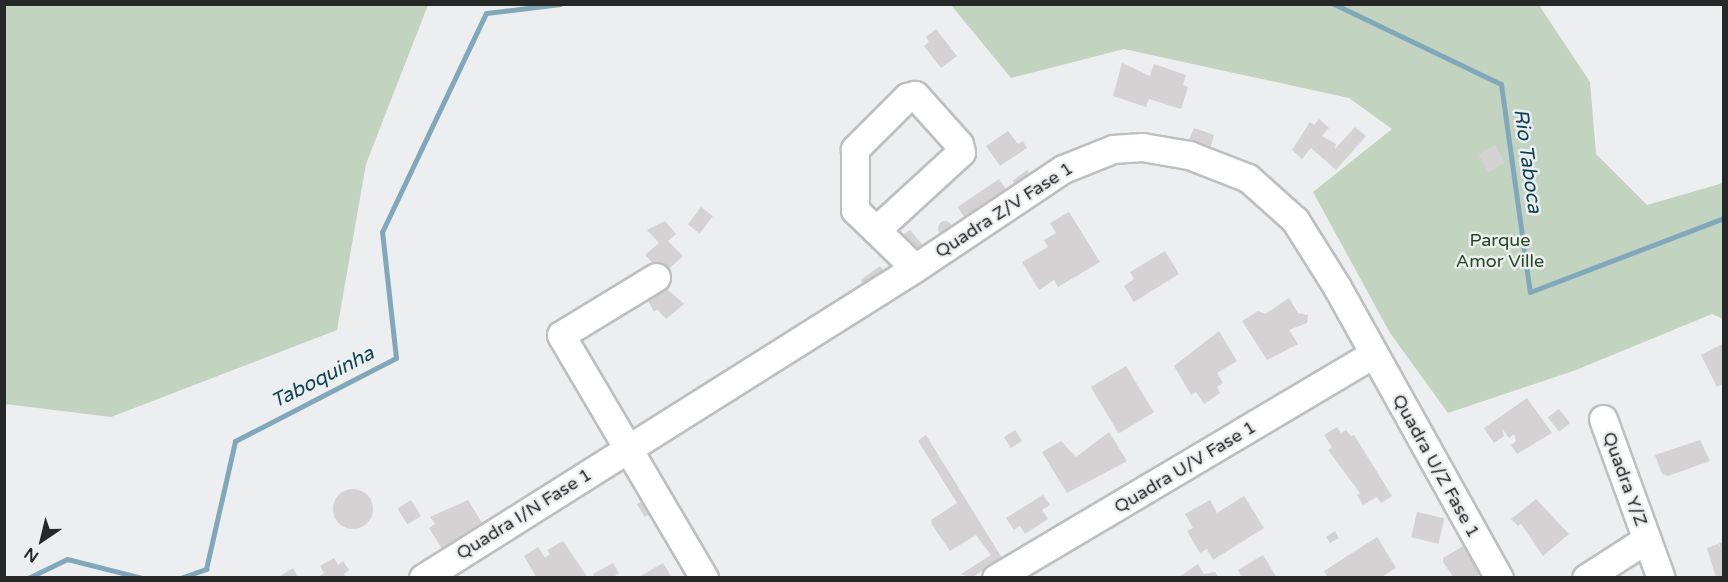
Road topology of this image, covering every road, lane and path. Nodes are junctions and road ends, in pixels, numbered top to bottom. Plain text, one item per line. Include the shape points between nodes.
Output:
1 (876, 230) junction
2 (915, 268) junction
3 (656, 277) dead end
4 (1373, 354) junction
5 (1603, 419) dead end
6 (626, 450) junction
7 (1647, 539) junction
8 (423, 578) edge
9 (704, 578) edge
10 (996, 578) edge
11 (1499, 578) edge
12 (1586, 578) edge
13 (1661, 578) edge

1 - 1 street via 961,152 959,144 915,95 907,97 855,149 855,210
1 - 2 street
2 - 4 street, Quadra Z/V Fase 1 via 1081,159 1113,149 1165,149 1248,178 1295,220
2 - 6 street, Quadra Z/V Fase 1
3 - 6 street via 561,335
4 - 10 street, Quadra U/V Fase 1
4 - 11 street, Quadra U/Z Fase 1
5 - 7 street, Quadra Y/Z
6 - 8 street, Quadra I/N Fase 1
6 - 9 street
7 - 12 street
7 - 13 street, Quadra Y/Z

